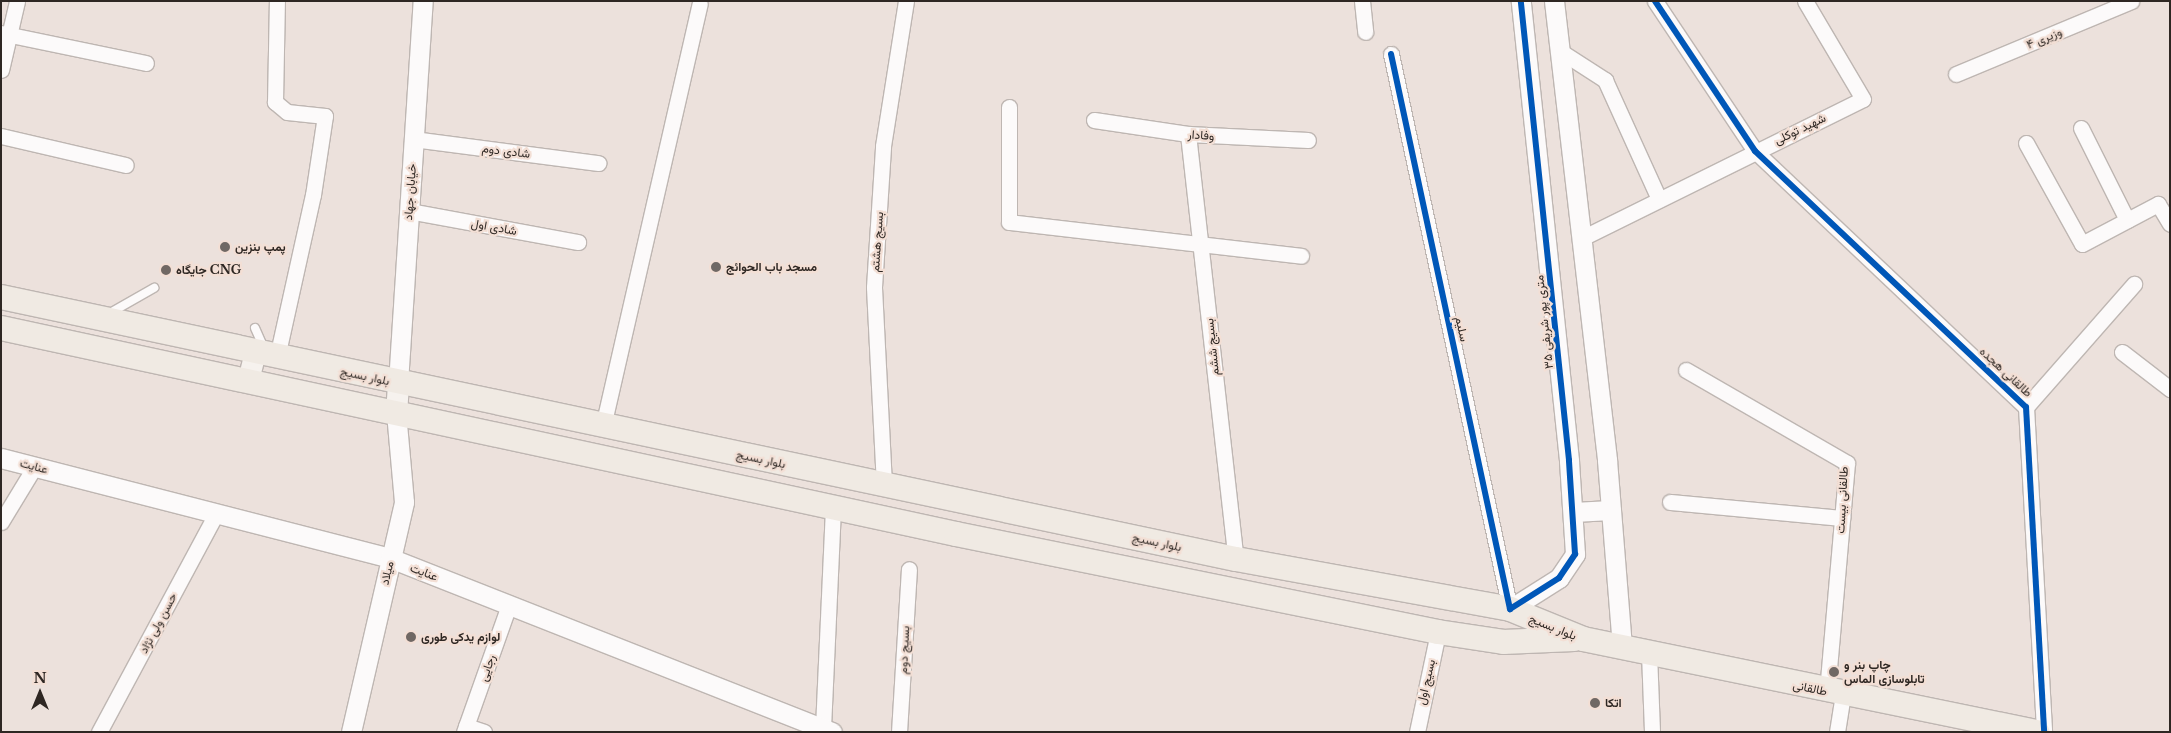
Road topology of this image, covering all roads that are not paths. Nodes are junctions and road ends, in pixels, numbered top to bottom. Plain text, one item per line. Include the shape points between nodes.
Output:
1 (17, 1) edge
2 (277, 1) edge
3 (423, 1) edge
4 (906, 1) edge
5 (1362, 1) edge
6 (1521, 1) edge
7 (1554, 1) edge
8 (1654, 1) edge
9 (1805, 1) edge
10 (2131, 1) edge
11 (700, 4) dead end
12 (1365, 32) dead end
13 (5, 33) edge
14 (1560, 51) junction
15 (1391, 54) dead end
16 (146, 63) dead end
17 (1, 70) edge
18 (1956, 74) dead end
19 (1009, 107) dead end
20 (1094, 120) dead end
21 (2081, 128) dead end
22 (1188, 134) junction
23 (1, 136) edge
24 (413, 139) junction
25 (1308, 140) dead end
26 (2026, 143) dead end
27 (1755, 151) junction
28 (598, 163) dead end
29 (126, 165) dead end
30 (1659, 199) junction
31 (409, 211) junction
32 (2127, 220) junction
33 (2170, 224) edge
34 (1582, 238) junction
35 (578, 242) dead end
36 (1200, 242) junction
37 (1301, 256) dead end
38 (2134, 284) dead end
39 (154, 288) dead end
40 (1, 297) edge
41 (99, 318) junction
42 (1, 328) edge
43 (255, 328) dead end
44 (2122, 352) dead end
45 (266, 355) junction
46 (1686, 370) dead end
47 (248, 380) junction
48 (398, 383) junction
49 (2170, 389) edge
50 (2026, 407) junction
51 (396, 413) junction
52 (603, 426) junction
53 (1, 458) edge
54 (34, 466) junction
55 (884, 485) junction
56 (1670, 502) dead end
57 (833, 508) junction
58 (1611, 510) junction
59 (1573, 512) junction
60 (216, 514) junction
61 (1842, 518) junction
62 (1, 522) edge
63 (390, 558) junction
64 (1236, 559) junction
65 (909, 569) dead end
66 (509, 605) junction
67 (1510, 609) junction
68 (1438, 632) junction
69 (1583, 639) junction
70 (1622, 647) junction
71 (1649, 653) junction
72 (1835, 693) junction
73 (465, 729) edge
74 (828, 730) edge
75 (2023, 730) edge
76 (99, 732) edge
77 (351, 732) edge
78 (484, 732) edge
79 (899, 732) edge
80 (1417, 732) edge
81 (1652, 732) edge
82 (1837, 732) edge
83 (2044, 732) edge

1 - 13 street
2 - 45 street via 275,102 287,112 325,116 313,195
3 - 24 street, خیابان جهاد
4 - 55 street, بسیج هشتم via 884,146 874,287
5 - 12 street
6 - 59 street, ۳۵ متری پور شریفی
7 - 14 street
8 - 27 street, طالقانی هجده
9 - 27 street, شهید توکلی via 1863,99
10 - 18 street, وزیری ۴
11 - 52 street
13 - 16 street
13 - 17 street
14 - 30 street via 1605,80
14 - 34 street
15 - 67 street, سلیم
19 - 36 street via 1009,222
20 - 22 street, وفادار
21 - 32 street
22 - 25 street, وفادار
22 - 36 street, بسیج ششم
23 - 29 street
24 - 28 street, شادی دوم
24 - 31 street, خیابان جهاد
26 - 32 street via 2082,244
27 - 30 street, شهید توکلی
27 - 50 street, طالقانی هجده
30 - 34 street, شهید توکلی
31 - 35 street, شادی اول
31 - 48 street, خیابان جهاد
32 - 33 street via 2158,204
34 - 58 street
36 - 37 street
36 - 64 street, بسیج ششم
38 - 50 street
39 - 41 lane
40 - 41 main road, بلوار بسیج
41 - 45 main road, بلوار بسیج
42 - 47 main road, بلوار بسیج
43 - 45 lane
44 - 49 street
45 - 47 main road
45 - 48 main road, بلوار بسیج
46 - 61 street, طالقانی بیست via 1847,462
47 - 51 main road, بلوار بسیج
48 - 51 main road
48 - 52 main road, بلوار بسیج
50 - 83 street, طالقانی هجده
51 - 57 main road, بلوار بسیج
51 - 63 street, میلاد via 404,502
52 - 55 main road, بلوار بسیج
53 - 54 street, عنایت
54 - 60 street, عنایت
54 - 62 street
55 - 64 main road, بلوار بسیج
56 - 61 street
57 - 68 main road, بلوار بسیج
57 - 74 street
58 - 59 street
58 - 70 street
59 - 67 street, ۳۵ متری پور شریفی via 1575,554 1559,578
60 - 63 street, عنایت
60 - 76 street, حسن ولی نژاد
61 - 72 street, طالقانی بیست
63 - 66 street, عنایت
63 - 77 street, میلاد
64 - 67 main road, بلوار بسیج
65 - 79 street, بسيج دوم
66 - 73 street, رجایی
66 - 74 street, عنایت
67 - 69 main road, بلوار بسیج
68 - 69 main road, بلوار بسیج via 1503,642
68 - 80 street, بسیج اول
69 - 70 main road, طالقانی
70 - 71 main road, طالقانی
71 - 72 main road, طالقانی
71 - 81 street
72 - 75 main road, طالقانی
72 - 82 street, طالقانی بیست
73 - 78 street

